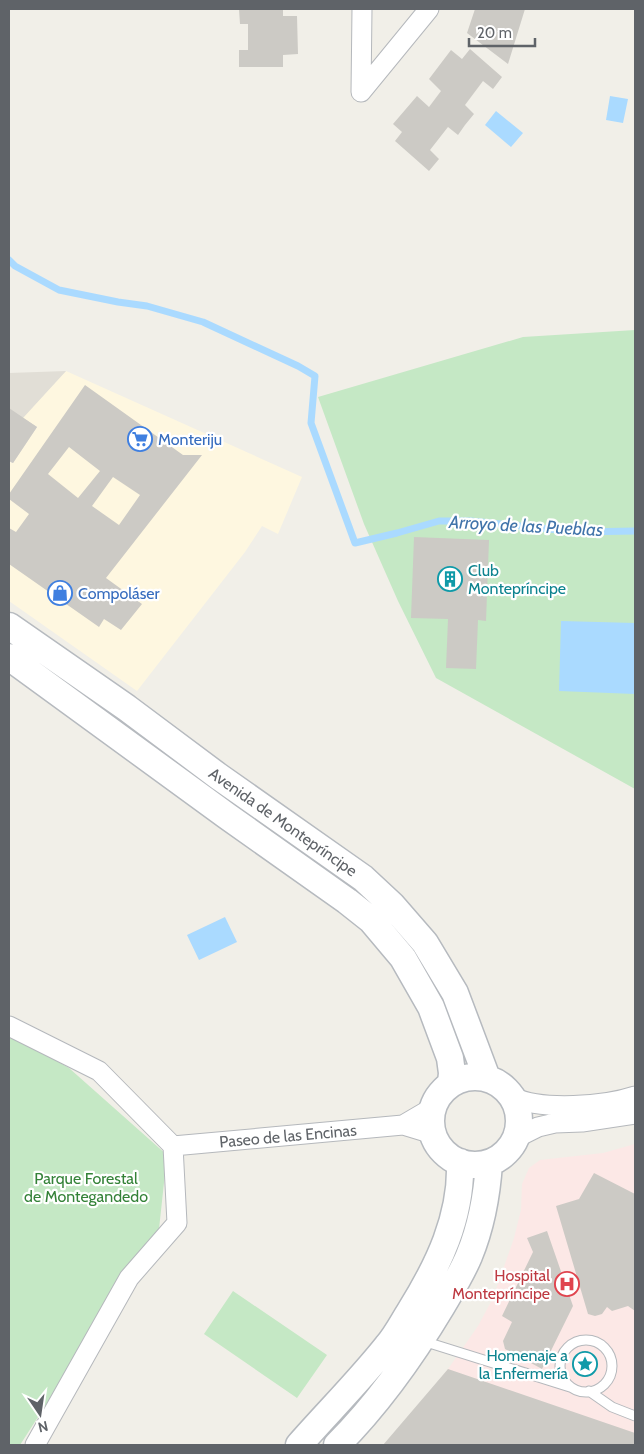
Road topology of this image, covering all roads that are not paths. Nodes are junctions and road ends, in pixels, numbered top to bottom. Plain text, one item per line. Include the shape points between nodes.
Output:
1 (362, 9) edge
2 (429, 9) edge
3 (9, 626) edge
4 (9, 657) edge
5 (93, 696) dead end
6 (127, 708) junction
7 (143, 730) dead end
8 (9, 1026) edge
9 (487, 1078) junction
10 (452, 1083) junction
11 (635, 1096) edge
12 (513, 1097) junction
13 (432, 1108) junction
14 (635, 1114) edge
15 (403, 1125) junction
16 (433, 1136) junction
17 (516, 1138) junction
18 (173, 1146) junction
19 (460, 1162) junction
20 (489, 1163) junction
21 (422, 1340) junction
22 (573, 1388) junction
23 (589, 1391) junction
24 (635, 1416) edge
25 (35, 1445) edge
26 (299, 1445) edge
27 (337, 1445) edge

1 - 2 street via 361,92
3 - 6 street, Avenida de Montepríncipe
4 - 10 street, Avenida de Montepríncipe via 60,688 371,920 403,958 431,1006 450,1058
5 - 6 lane
6 - 7 lane
6 - 9 street, Avenida de Montepríncipe via 363,878 392,905 425,943 455,993
8 - 18 street via 99,1071
9 - 10 street via 469,1077
9 - 12 street via 497,1082
10 - 13 street via 443,1090
11 - 12 street via 553,1106 523,1102
12 - 17 street via 520,1122
13 - 15 street, Paseo de las Encinas
13 - 16 street
14 - 17 street via 554,1123
15 - 16 street, Paseo de las Encinas
15 - 18 street, Paseo de las Encinas
16 - 19 street via 444,1152
17 - 20 street via 505,1153
18 - 25 street via 177,1223 129,1278
19 - 20 street via 470,1165
19 - 26 street via 460,1184 453,1220 430,1279 388,1345
20 - 21 street via 480,1220 470,1254
21 - 22 lane
21 - 27 street via 382,1395
22 - 23 lane
22 - 23 lane via 562,1376 560,1361 563,1353 575,1342 592,1340 607,1350 611,1367 604,1384
23 - 24 lane via 612,1407

